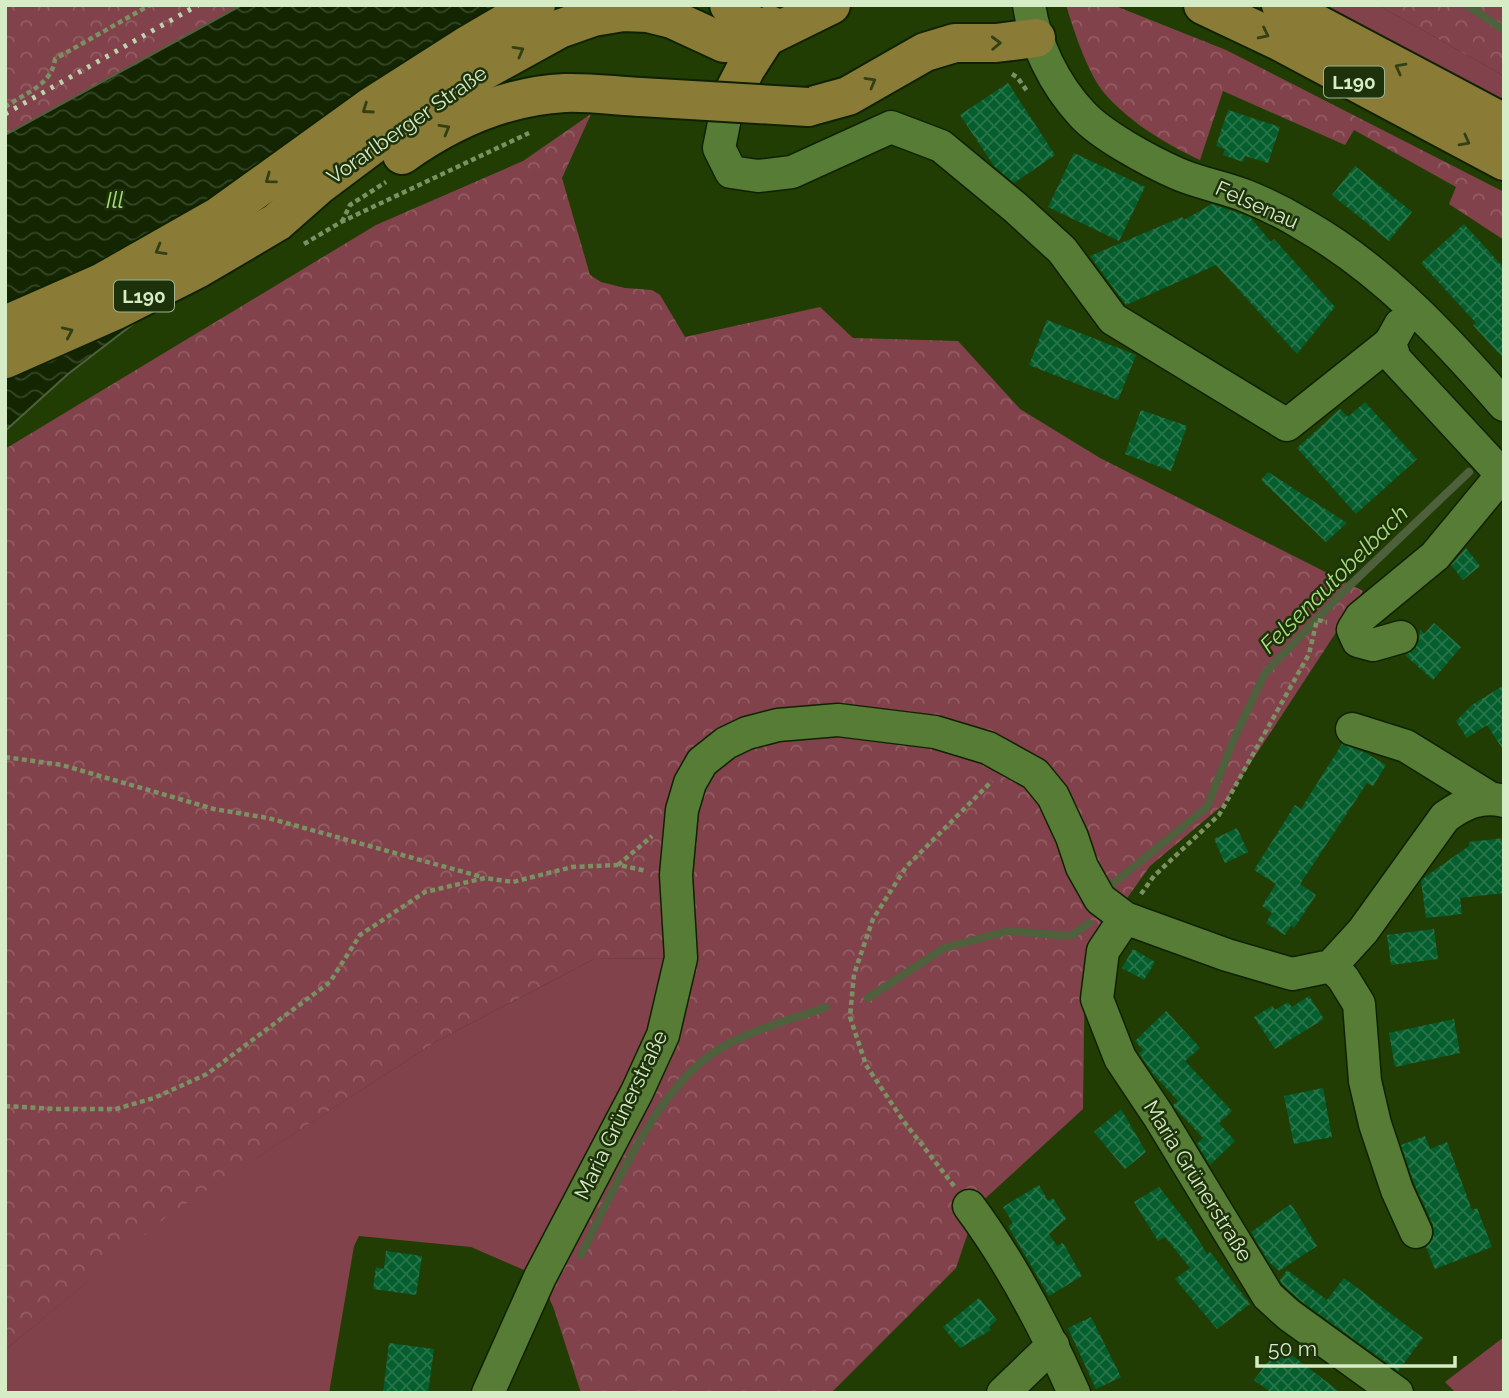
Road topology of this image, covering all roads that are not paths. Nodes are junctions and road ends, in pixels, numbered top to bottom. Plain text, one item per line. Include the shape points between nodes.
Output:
1 (501, 5) edge
2 (536, 5) edge
3 (729, 5) edge
4 (831, 5) edge
5 (1203, 5) edge
6 (1281, 5) edge
7 (772, 21) edge
8 (1032, 24) edge
9 (692, 27) junction
10 (466, 46) junction
11 (728, 103) junction
12 (1504, 123) edge
13 (383, 153) junction
14 (1504, 162) edge
15 (1415, 308) junction
16 (5, 325) edge
17 (1390, 343) junction
18 (5, 359) edge
19 (1504, 405) edge
20 (1503, 476) edge
21 (1401, 637) dead end
22 (1352, 729) dead end
23 (1497, 800) edge
24 (1125, 918) junction
25 (1331, 966) junction
26 (970, 1206) road end
27 (1416, 1232) dead end
28 (1053, 1345) junction
29 (488, 1393) edge
30 (1003, 1393) edge
31 (1074, 1393) edge
32 (1397, 1393) edge

1 - 10 main road
2 - 10 main road, Vorarlberger Straße / L190
3 - 7 main road
4 - 7 main road, Vorarlberger Straße
5 -> 14 main road, L190
12 -> 6 main road, L190
7 - 9 main road, Vorarlberger Straße via 744,43 724,43
7 - 11 main road
13 -> 8 main road, bridge via 413,147 495,105 567,93 808,107 848,96 926,52 955,43 996,43
8 - 15 street, Felsenau via 1053,74 1095,125 1176,173 1248,197 1304,225
9 - 11 main road via 714,57
13 -> 9 main road, Vorarlberger Straße via 483,71 559,29 623,12 648,13
10 -> 16 main road, Vorarlberger Straße / L190 via 372,106 219,216 101,283
11 - 17 street via 719,148 731,172 758,176 792,172 891,127 941,146 1062,250 1113,319 1287,425
18 -> 13 main road, L190 via 116,310 277,222 321,205
15 - 17 street
15 - 19 street, Felsenau
17 - 20 street via 1395,359
20 - 21 street via 1435,556 1361,617 1353,631 1358,641 1373,645
22 - 23 street via 1406,746
23 - 25 street via 1463,804 1445,817 1363,931
24 - 25 street, Maria Grünerstraße via 1292,974
24 - 29 street, Maria Grünerstraße via 1100,900 1053,796 1035,774 988,748 935,732 838,720 778,725 726,743 702,762 682,810 676,875 681,958 663,1035 540,1276
24 - 32 street, Maria Grünerstraße via 1103,951 1097,999 1121,1058 1268,1296
25 - 27 street via 1359,1004 1365,1081 1397,1190
26 - 28 street via 1000,1247
28 - 30 street
28 - 31 street

